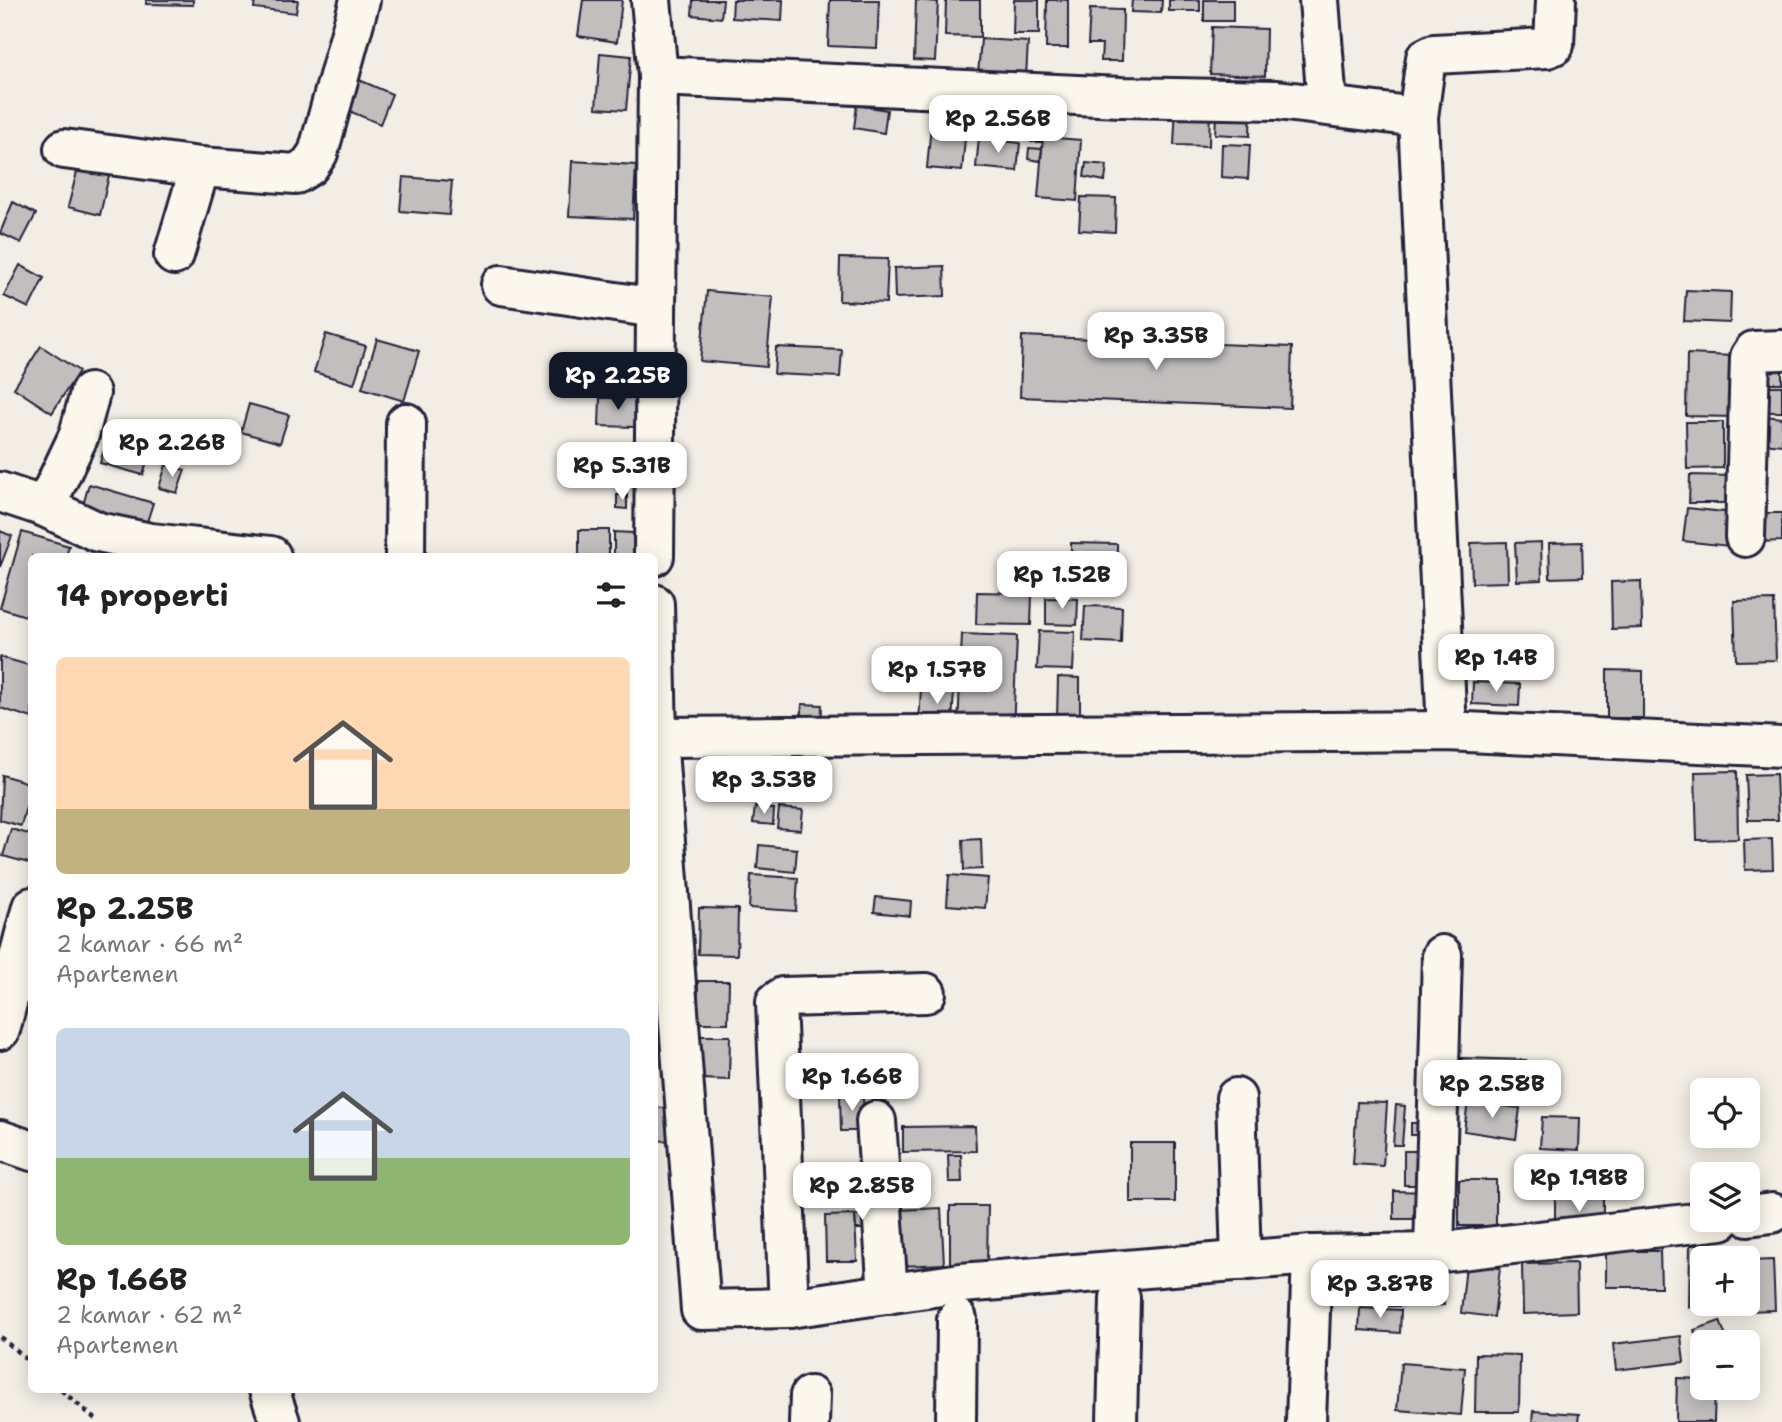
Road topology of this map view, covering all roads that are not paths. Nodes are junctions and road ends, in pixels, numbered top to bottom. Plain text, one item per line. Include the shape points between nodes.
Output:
1 (360, 0) edge
2 (650, 0) edge
3 (1319, 0) edge
4 (1556, 0) edge
5 (658, 76) junction
6 (1327, 106) junction
7 (1418, 117) junction
8 (64, 149) dead end
9 (200, 167) junction
10 (174, 255) dead end
11 (500, 285) dead end
12 (656, 308) junction
13 (1782, 350) edge
14 (90, 393) dead end
15 (406, 423) dead end
16 (0, 492) edge
17 (45, 507) junction
18 (1745, 537) dead end
19 (243, 553) edge
20 (405, 553) edge
21 (654, 553) edge
22 (1447, 731) junction
23 (658, 737) edge
24 (1782, 747) edge
25 (658, 750) edge
26 (28, 922) edge
27 (1443, 955) dead end
28 (926, 992) dead end
29 (0, 1030) edge
30 (1236, 1098) dead end
31 (876, 1121) dead end
32 (0, 1140) edge
33 (28, 1150) edge
34 (1690, 1224) edge
35 (1434, 1253) junction
36 (1312, 1255) junction
37 (1241, 1261) junction
38 (888, 1294) junction
39 (1120, 1298) dead end
40 (789, 1308) junction
41 (1310, 1310) junction
42 (957, 1319) dead end
43 (271, 1393) edge
44 (280, 1422) edge
45 (956, 1422) edge
46 (1118, 1422) edge
47 (1283, 1422) edge
48 (1306, 1422) edge

1 - 9 street via 318,153 309,166 296,174
2 - 5 street
3 - 6 street
4 - 7 street via 1554,45 1426,58
5 - 6 street via 1277,100
5 - 12 street
6 - 7 street
7 - 22 street
8 - 9 street
9 - 10 street
11 - 12 street
12 - 21 street
13 - 18 street via 1763,349 1750,357
14 - 17 street via 79,435
15 - 20 street
16 - 17 street
17 - 19 street via 98,532
22 - 23 street
22 - 24 street
25 - 40 street via 700,1307 705,1312
26 - 29 street
27 - 35 street
28 - 40 street via 783,997 776,1002
30 - 37 street
31 - 38 street
32 - 33 street
34 - 35 street
35 - 36 street
36 - 37 street
36 - 41 street
37 - 38 street via 961,1283
38 - 40 street
39 - 46 street
41 - 47 street via 1287,1311
41 - 48 street
42 - 45 street
43 - 44 street

